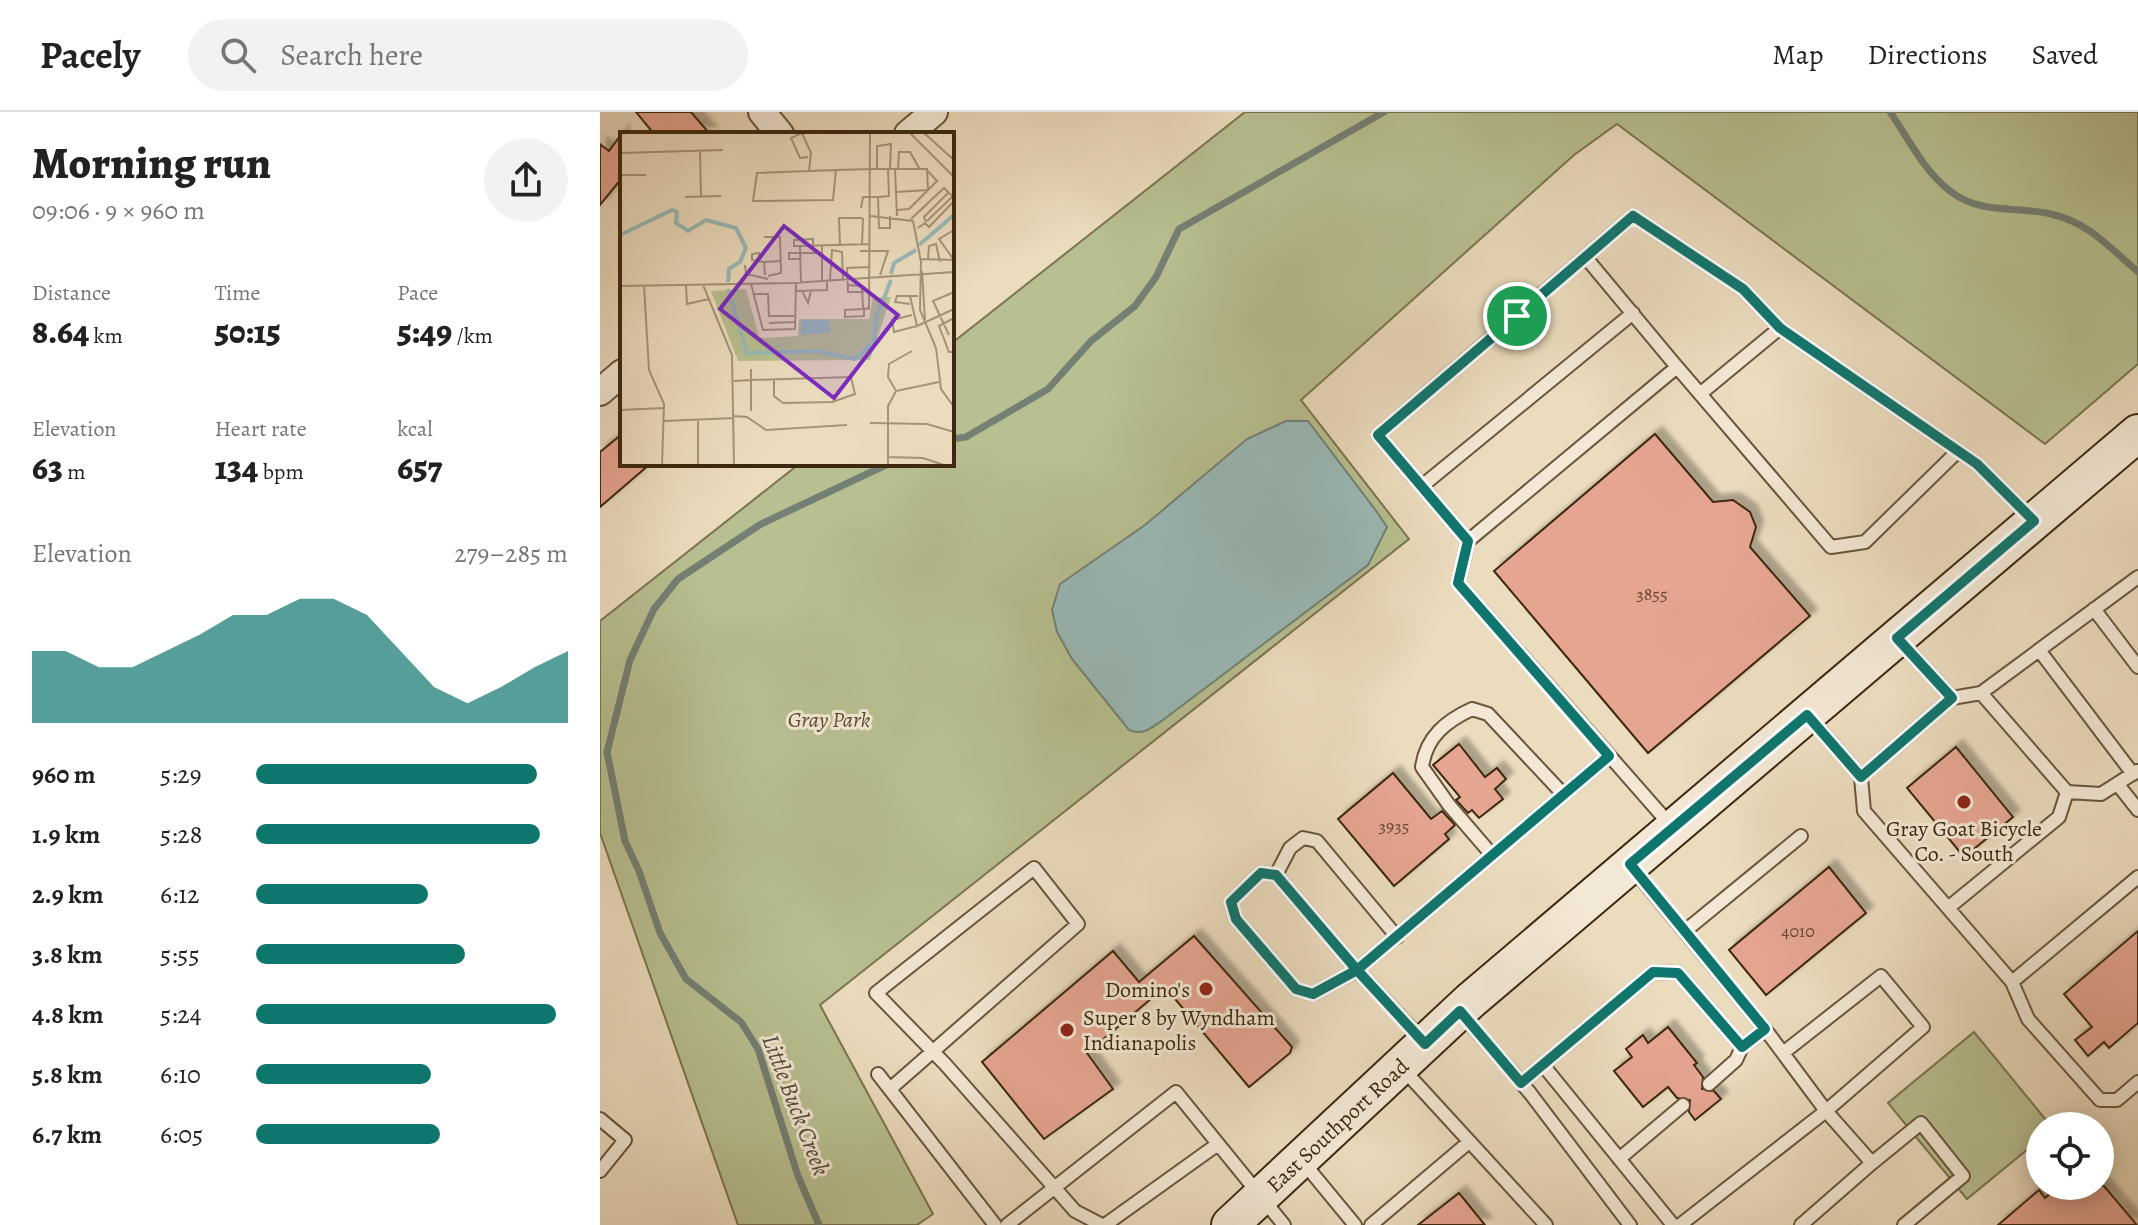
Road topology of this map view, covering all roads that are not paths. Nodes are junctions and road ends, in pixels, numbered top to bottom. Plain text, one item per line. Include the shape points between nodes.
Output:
1 (762, 112) edge
2 (934, 112) edge
3 (778, 132) edge
4 (910, 132) edge
5 (1587, 259) junction
6 (1633, 313) junction
7 (1780, 328) junction
8 (1677, 367) junction
9 (620, 375) edge
10 (600, 392) edge
11 (1700, 394) junction
12 (2138, 433) edge
13 (1958, 451) junction
14 (1422, 486) junction
15 (2034, 521) junction
16 (1468, 541) junction
17 (2138, 577) edge
18 (2094, 609) junction
19 (1897, 638) junction
20 (2039, 650) junction
21 (2138, 667) edge
22 (1981, 693) junction
23 (1952, 698) junction
24 (1807, 715) junction
25 (1609, 756) junction
26 (2136, 773) edge
27 (1861, 777) junction
28 (2119, 786) junction
29 (2067, 792) junction
30 (1563, 794) junction
31 (2138, 810) edge
32 (1672, 828) junction
33 (1801, 836) dead end
34 (1492, 855) junction
35 (1630, 864) junction
36 (1276, 875) junction
37 (2138, 877) edge
38 (1948, 908) junction
39 (1685, 931) junction
40 (1397, 937) junction
41 (1357, 970) junction
42 (2012, 982) junction
43 (1460, 1011) junction
44 (1765, 1029) junction
45 (1742, 1047) junction
46 (930, 1050) junction
47 (1783, 1053) junction
48 (1413, 1055) junction
49 (1543, 1065) junction
50 (878, 1074) dead end
51 (2138, 1082) edge
52 (1521, 1083) junction
53 (1709, 1084) dead end
54 (890, 1089) junction
55 (1683, 1105) dead end
56 (1826, 1111) junction
57 (600, 1119) edge
58 (1469, 1142) junction
59 (1218, 1144) junction
60 (1619, 1159) junction
61 (1301, 1160) junction
62 (1872, 1163) junction
63 (600, 1171) edge
64 (1056, 1186) junction
65 (1261, 1197) junction
66 (995, 1225) edge
67 (1007, 1225) edge
68 (1104, 1225) edge
69 (1230, 1225) edge
70 (1284, 1225) edge
71 (1355, 1225) edge
72 (1371, 1225) edge
73 (1546, 1225) edge
74 (1630, 1225) edge
75 (1673, 1225) edge
76 (1680, 1225) edge
77 (1801, 1225) edge
78 (1904, 1225) edge

1 - 3 street
2 - 4 street
5 - 6 lane
5 - 7 lane via 1633,216 1743,289
5 - 14 lane via 1378,435
6 - 8 lane
6 - 14 lane
7 - 11 lane
7 - 13 lane
8 - 11 lane
8 - 16 lane
9 - 10 street
11 - 13 lane via 1831,547 1865,542
12 - 15 main road, East Southport Road
13 - 15 lane
14 - 16 lane
15 - 19 main road, East Southport Road
16 - 25 lane via 1458,583
17 - 18 lane
18 - 20 lane
18 - 21 lane
19 - 23 lane
19 - 24 main road, East Southport Road
20 - 22 lane
20 - 26 lane
22 - 23 lane
22 - 29 lane
23 - 27 lane
24 - 27 lane
24 - 32 main road, East Southport Road
25 - 30 lane
25 - 32 lane
26 - 28 lane
27 - 38 lane via 1864,811
28 - 29 lane via 2101,794
28 - 31 lane
29 - 38 lane via 2059,817
30 - 34 lane
30 - 34 lane via 1488,714 1472,709 1445,725 1424,752 1422,767
32 - 35 main road, East Southport Road
33 - 39 lane
34 - 40 lane
35 - 39 lane
35 - 43 main road, East Southport Road
36 - 40 lane via 1290,848 1303,838 1317,841
36 - 41 lane
36 - 41 lane via 1261,873 1231,902 1236,919 1286,978 1296,989 1313,994
37 - 42 lane
38 - 42 lane
39 - 44 lane
40 - 41 lane
41 - 48 lane
42 - 51 lane via 2028,1019 2100,1100 2117,1100
43 - 48 main road, East Southport Road
43 - 52 lane
44 - 45 lane
44 - 47 lane
45 - 49 lane via 1678,973 1653,972
45 - 53 lane via 1736,1060
46 - 46 lane via 1078,924 1034,868 876,993
46 - 54 lane
46 - 64 lane
47 - 56 lane
47 - 56 lane via 1881,976 1923,1027
48 - 58 lane
48 - 61 main road, East Southport Road
49 - 52 lane
49 - 60 lane
50 - 54 lane
52 - 74 lane
54 - 66 lane
55 - 60 lane
56 - 62 lane
56 - 76 lane
57 - 63 lane via 625,1140
58 - 72 lane
58 - 73 lane
59 - 64 lane via 1176,1092
59 - 65 lane
59 - 68 lane
60 - 75 lane
61 - 65 main road, East Southport Road
61 - 71 lane
62 - 77 lane
62 - 78 lane via 1921,1123 1963,1176
64 - 67 lane
64 - 68 lane via 1075,1211
65 - 69 main road, East Southport Road
65 - 70 lane

